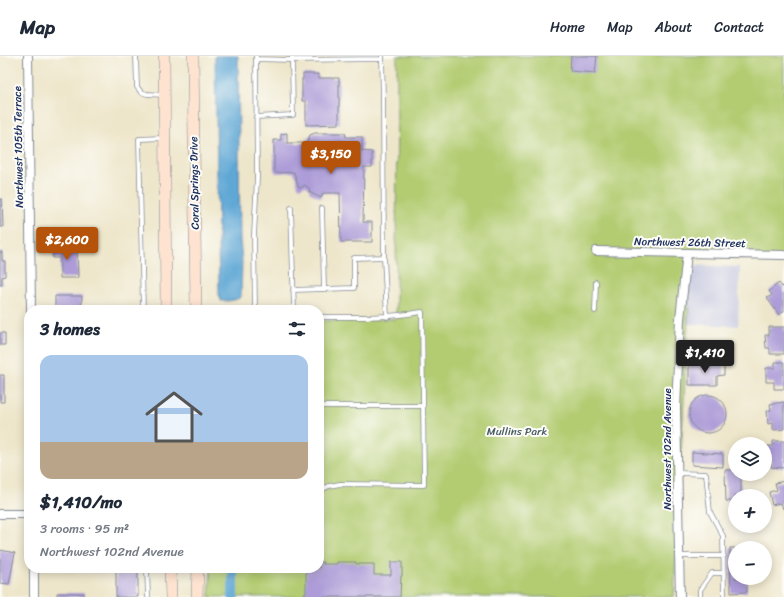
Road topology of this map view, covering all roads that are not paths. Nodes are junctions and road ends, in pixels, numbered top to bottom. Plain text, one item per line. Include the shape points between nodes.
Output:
1 (28, 56) edge
2 (136, 56) edge
3 (164, 56) edge
4 (192, 56) edge
5 (256, 58) edge
6 (292, 58) edge
7 (382, 58) edge
8 (164, 95) junction
9 (256, 117) junction
10 (164, 138) junction
11 (291, 208) dead end
12 (322, 208) dead end
13 (596, 251) dead end
14 (687, 253) junction
15 (784, 255) edge
16 (384, 257) junction
17 (596, 282) dead end
18 (324, 289) junction
19 (294, 290) junction
20 (31, 305) edge
21 (143, 305) edge
22 (166, 305) edge
23 (196, 305) edge
24 (255, 305) edge
25 (294, 305) edge
26 (594, 311) dead end
27 (324, 317) edge
28 (387, 317) junction
29 (324, 406) edge
30 (423, 406) junction
31 (678, 473) junction
32 (324, 488) edge
33 (0, 514) edge
34 (24, 514) edge
35 (679, 556) junction
36 (724, 556) junction
37 (34, 573) edge
38 (147, 573) edge
39 (170, 573) edge
40 (198, 573) edge
41 (724, 574) junction
42 (34, 597) edge
43 (148, 597) edge
44 (172, 597) edge
45 (197, 597) edge
46 (680, 597) edge
47 (700, 597) edge
48 (724, 597) edge

1 - 20 street, Northwest 105th Terrace
2 - 8 lane via 137,88 147,94
3 - 8 main road
4 - 23 main road, Coral Springs Drive
5 - 6 lane
5 - 9 lane
6 - 7 lane
6 - 9 lane via 292,115
7 - 16 lane
8 - 10 main road
9 - 24 lane
10 - 21 lane via 139,139
10 - 22 main road
11 - 19 lane
12 - 18 lane
13 - 14 street, Northwest 26th Street
14 - 15 street, Northwest 26th Street
14 - 31 street, Northwest 102nd Avenue via 680,319 676,408
16 - 18 lane via 354,258 354,288
16 - 28 lane
17 - 26 lane
18 - 19 lane
19 - 25 lane
27 - 28 lane
28 - 30 lane via 422,312
29 - 30 lane
30 - 32 lane via 424,485 340,484
31 - 35 street, Northwest 102nd Avenue
31 - 36 lane via 706,474 710,512 723,536
33 - 34 street
35 - 36 lane
35 - 46 street, Northwest 102nd Avenue
36 - 41 lane
37 - 42 street
38 - 43 lane
39 - 44 main road
40 - 45 main road
41 - 47 lane via 712,574 700,590
41 - 48 lane

